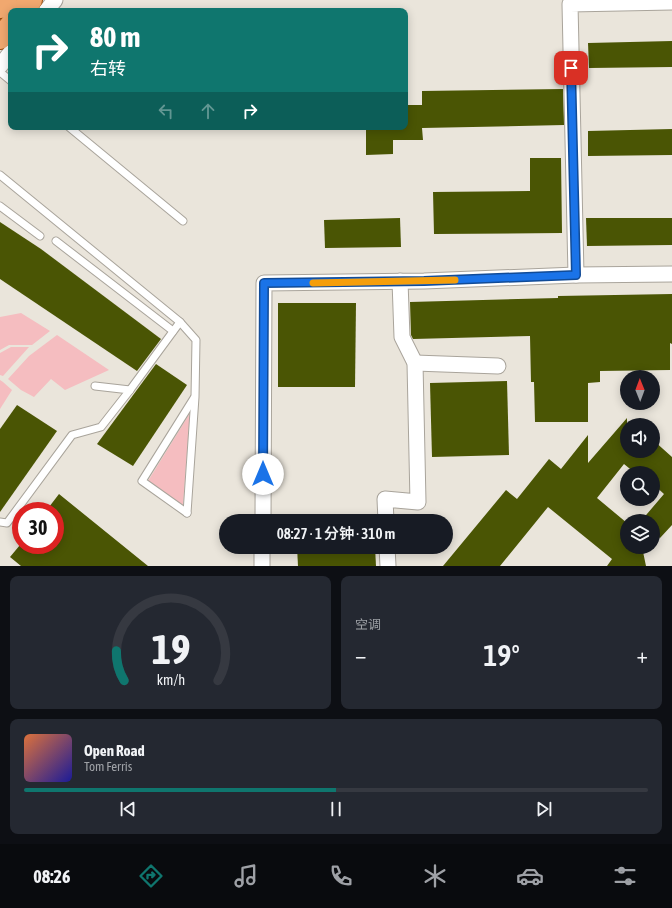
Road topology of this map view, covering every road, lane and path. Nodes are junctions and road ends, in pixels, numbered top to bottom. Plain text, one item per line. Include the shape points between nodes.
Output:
1 (6, 0) edge
2 (32, 0) edge
3 (55, 0) edge
4 (672, 2) edge
5 (0, 7) edge
6 (25, 8) edge
7 (48, 8) edge
8 (8, 29) edge
9 (0, 38) edge
10 (8, 56) edge
11 (0, 66) edge
12 (0, 72) edge
13 (8, 79) edge
14 (73, 130) edge
15 (0, 175) edge
16 (0, 206) edge
17 (184, 221) dead end
18 (40, 236) dead end
19 (56, 241) dead end
20 (672, 274) edge
21 (576, 275) junction
22 (400, 281) junction
23 (180, 322) junction
24 (173, 331) junction
25 (415, 363) junction
26 (498, 366) dead end
27 (95, 386) dead end
28 (130, 390) junction
29 (195, 397) junction
30 (262, 514) edge
31 (386, 514) edge
32 (0, 522) edge
33 (262, 554) edge
34 (387, 554) edge
35 (262, 566) edge
36 (388, 566) edge

1 - 5 main road
2 - 6 main road
3 - 7 street
4 - 21 street via 570,4
8 - 9 main road
10 - 11 street
12 - 13 lane
14 - 17 lane
15 - 23 lane
16 - 18 lane
19 - 24 lane
20 - 21 street
21 - 22 street
22 - 25 street via 402,337
22 - 30 street via 264,283
23 - 24 lane
23 - 29 lane via 196,340
24 - 28 lane
25 - 26 street
25 - 31 street via 418,502 385,499
27 - 28 lane
28 - 32 lane via 101,427 72,435 7,523
29 - 29 lane via 189,490 187,513 142,481
33 - 35 street
34 - 36 street

